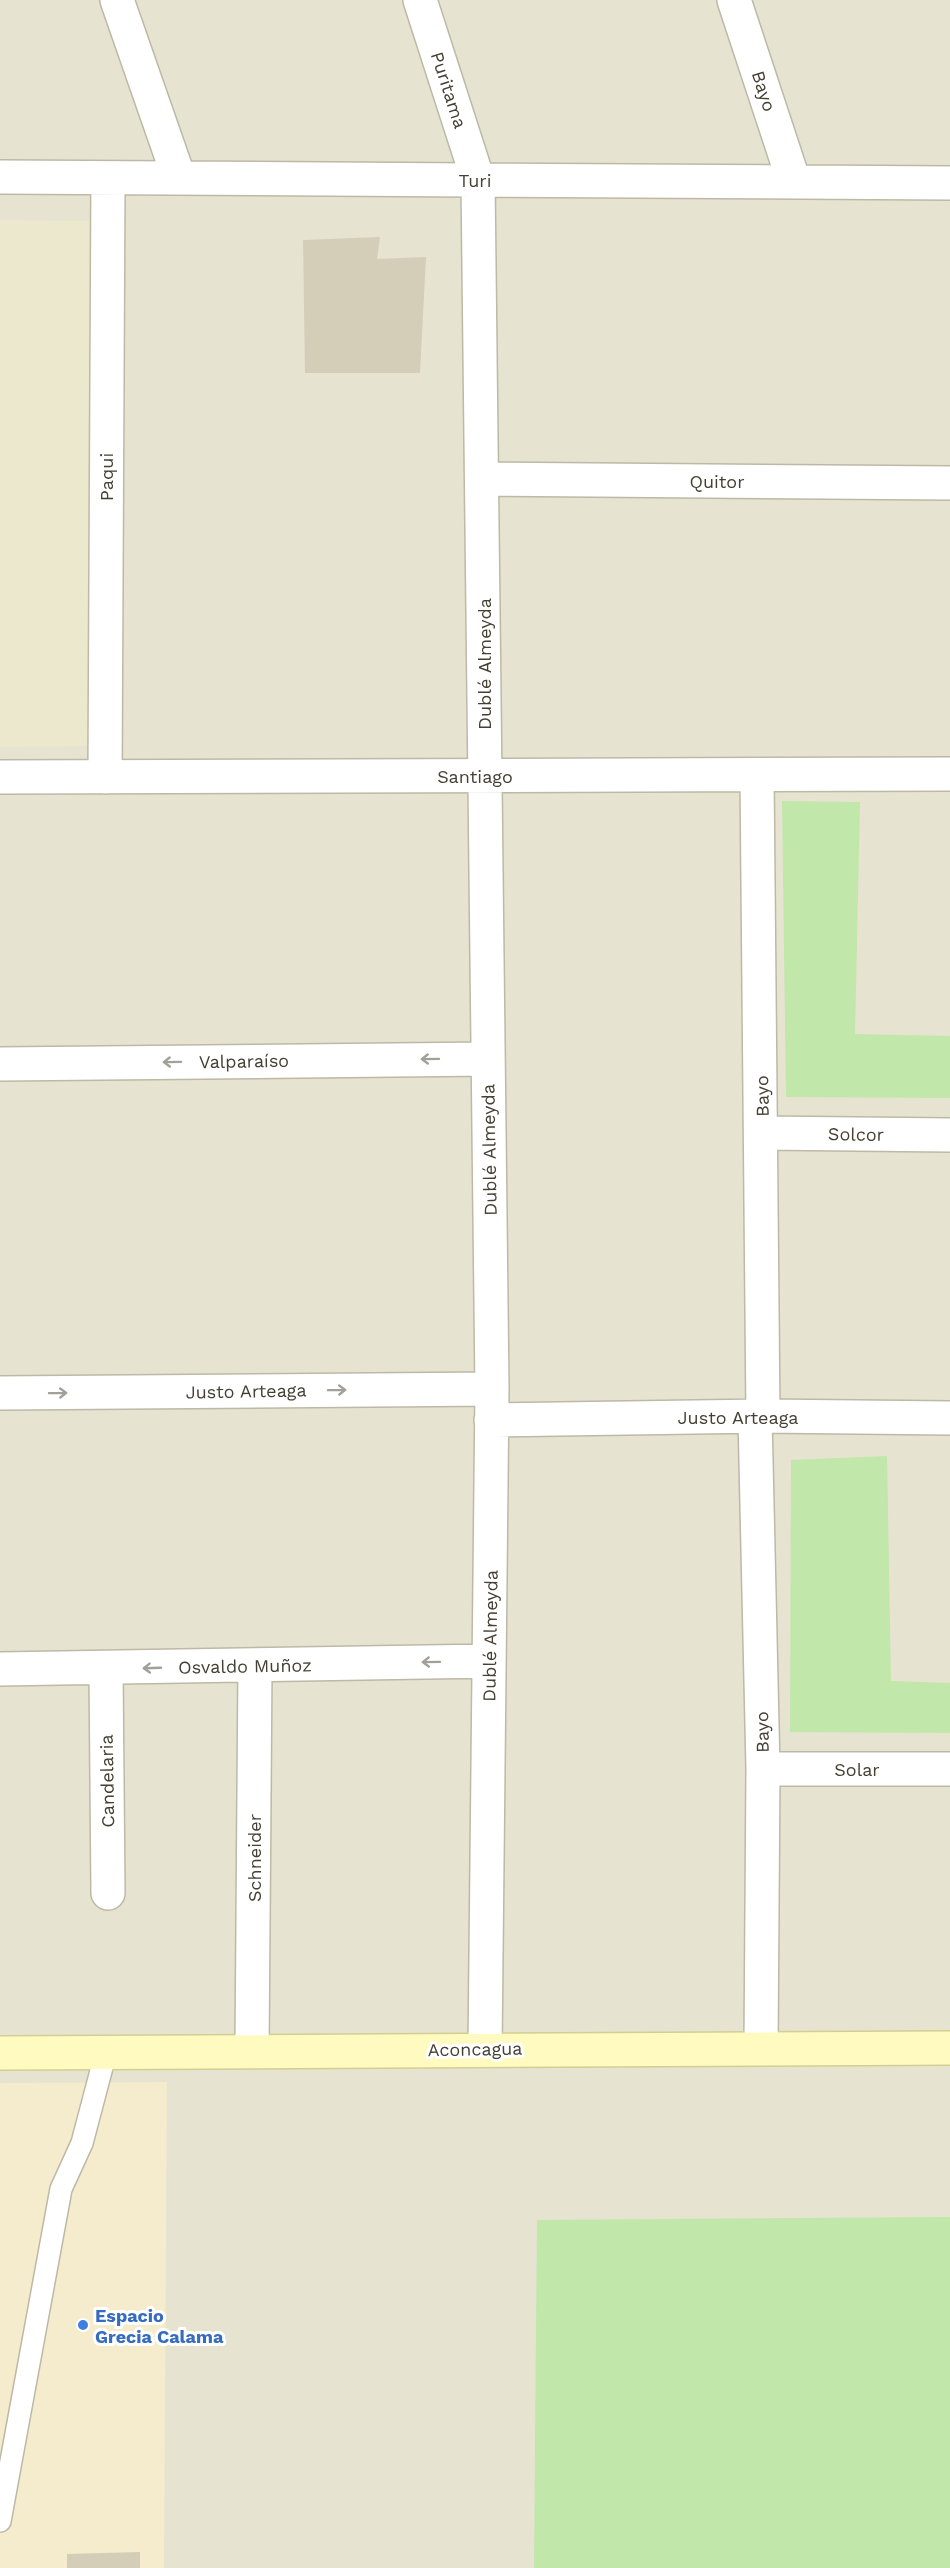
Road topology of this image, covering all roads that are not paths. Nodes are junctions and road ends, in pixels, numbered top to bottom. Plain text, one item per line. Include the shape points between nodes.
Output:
1 (117, 0) edge
2 (420, 0) edge
3 (734, 0) edge
4 (0, 177) edge
5 (108, 178) junction
6 (179, 178) junction
7 (478, 180) junction
8 (794, 182) junction
9 (950, 183) edge
10 (484, 479) junction
11 (950, 483) edge
12 (950, 774) edge
13 (757, 775) junction
14 (484, 776) junction
15 (0, 777) edge
16 (105, 777) junction
17 (488, 1059) junction
18 (0, 1064) edge
19 (762, 1133) junction
20 (950, 1135) edge
21 (0, 1393) edge
22 (491, 1404) junction
23 (759, 1416) junction
24 (950, 1418) edge
25 (489, 1661) junction
26 (255, 1665) junction
27 (0, 1669) edge
28 (106, 1669) junction
29 (763, 1769) junction
30 (950, 1769) edge
31 (108, 1893) dead end
32 (761, 2047) junction
33 (950, 2048) edge
34 (485, 2049) junction
35 (252, 2051) junction
36 (106, 2052) junction
37 (0, 2053) edge
38 (0, 2521) edge

1 - 6 street
2 - 7 street, Puritama
3 - 8 street, Bayo
4 - 5 street, Turi
5 - 6 street, Turi
5 - 16 street, Paqui
6 - 7 street, Turi
7 - 8 street, Turi
7 - 10 street, Dublé Almeyda
8 - 9 street, Turi
10 - 11 street, Quitor
10 - 14 street, Dublé Almeyda
12 - 13 street, Santiago
13 - 14 street, Santiago
13 - 19 street, Bayo
14 - 16 street, Santiago
14 - 17 street, Dublé Almeyda
15 - 16 street, Santiago
17 -> 18 street, Valparaíso
17 - 22 street, Dublé Almeyda
19 - 20 street, Solcor
19 - 23 street, Bayo
21 -> 22 street, Justo Arteaga
22 - 23 street, Justo Arteaga
22 - 25 street, Dublé Almeyda
23 - 24 street, Justo Arteaga
23 - 29 street, Bayo
25 -> 26 street, Osvaldo Muñoz
25 - 34 street, Dublé Almeyda
26 -> 28 street, Osvaldo Muñoz
26 - 35 street, Schneider
27 - 28 street, Osvaldo Muñoz
28 - 31 street, Candelaria
29 - 30 street, Solar
29 - 32 street, Bayo
32 - 33 street, Aconcagua
32 - 34 street, Aconcagua
34 - 35 street, Aconcagua
35 - 36 street, Aconcagua
36 - 37 street, Aconcagua
36 - 38 lane via 82,2143 61,2189

